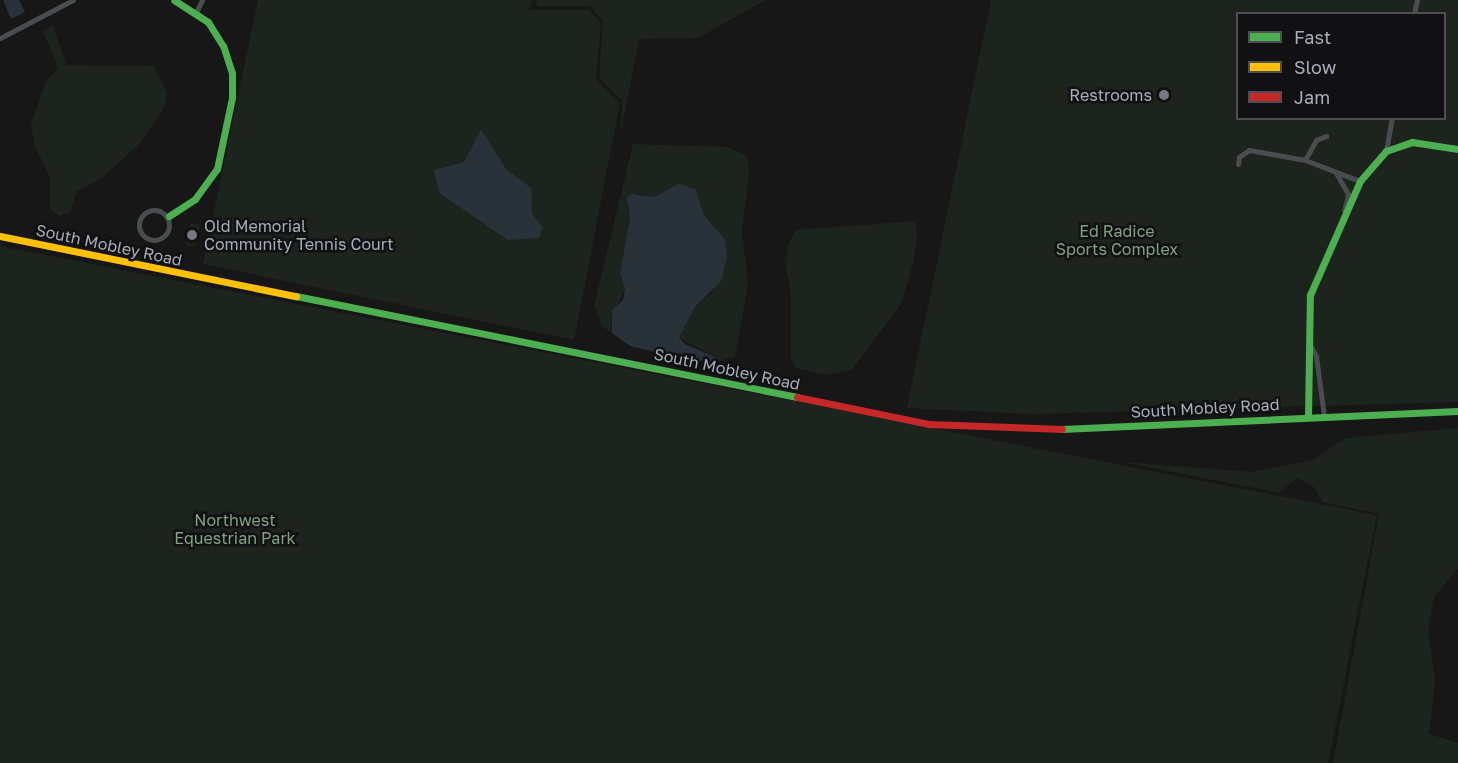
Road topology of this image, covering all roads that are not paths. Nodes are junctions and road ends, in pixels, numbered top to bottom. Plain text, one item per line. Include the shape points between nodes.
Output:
1 (73, 0) edge
2 (174, 0) edge
3 (202, 0) edge
4 (195, 14) junction
5 (0, 38) edge
6 (1392, 120) edge
7 (1326, 136) dead end
8 (1458, 149) edge
9 (1386, 151) junction
10 (1305, 160) junction
11 (1238, 164) dead end
12 (1335, 171) junction
13 (1359, 181) junction
14 (1344, 211) junction
15 (169, 216) junction
16 (0, 236) edge
17 (1310, 345) junction
18 (1458, 411) edge
19 (1324, 416) junction
20 (1308, 417) junction

1 - 5 street
2 - 4 street
3 - 4 street
4 - 15 street via 208,22 223,46 232,73 232,98 217,170 195,199
6 - 9 street
7 - 10 street via 1316,140
8 - 9 street via 1412,142
9 - 13 street
10 - 11 street via 1249,150 1239,157
10 - 12 street
12 - 13 street
12 - 14 street via 1348,194
13 - 14 street
14 - 17 street via 1310,295
15 - 15 street via 158,210 147,212 140,220 144,236 160,238 169,225
16 - 20 street, South Mobley Road via 928,424 1036,430
17 - 19 street via 1316,356
17 - 20 street
18 - 19 street, South Mobley Road
19 - 20 street, South Mobley Road

